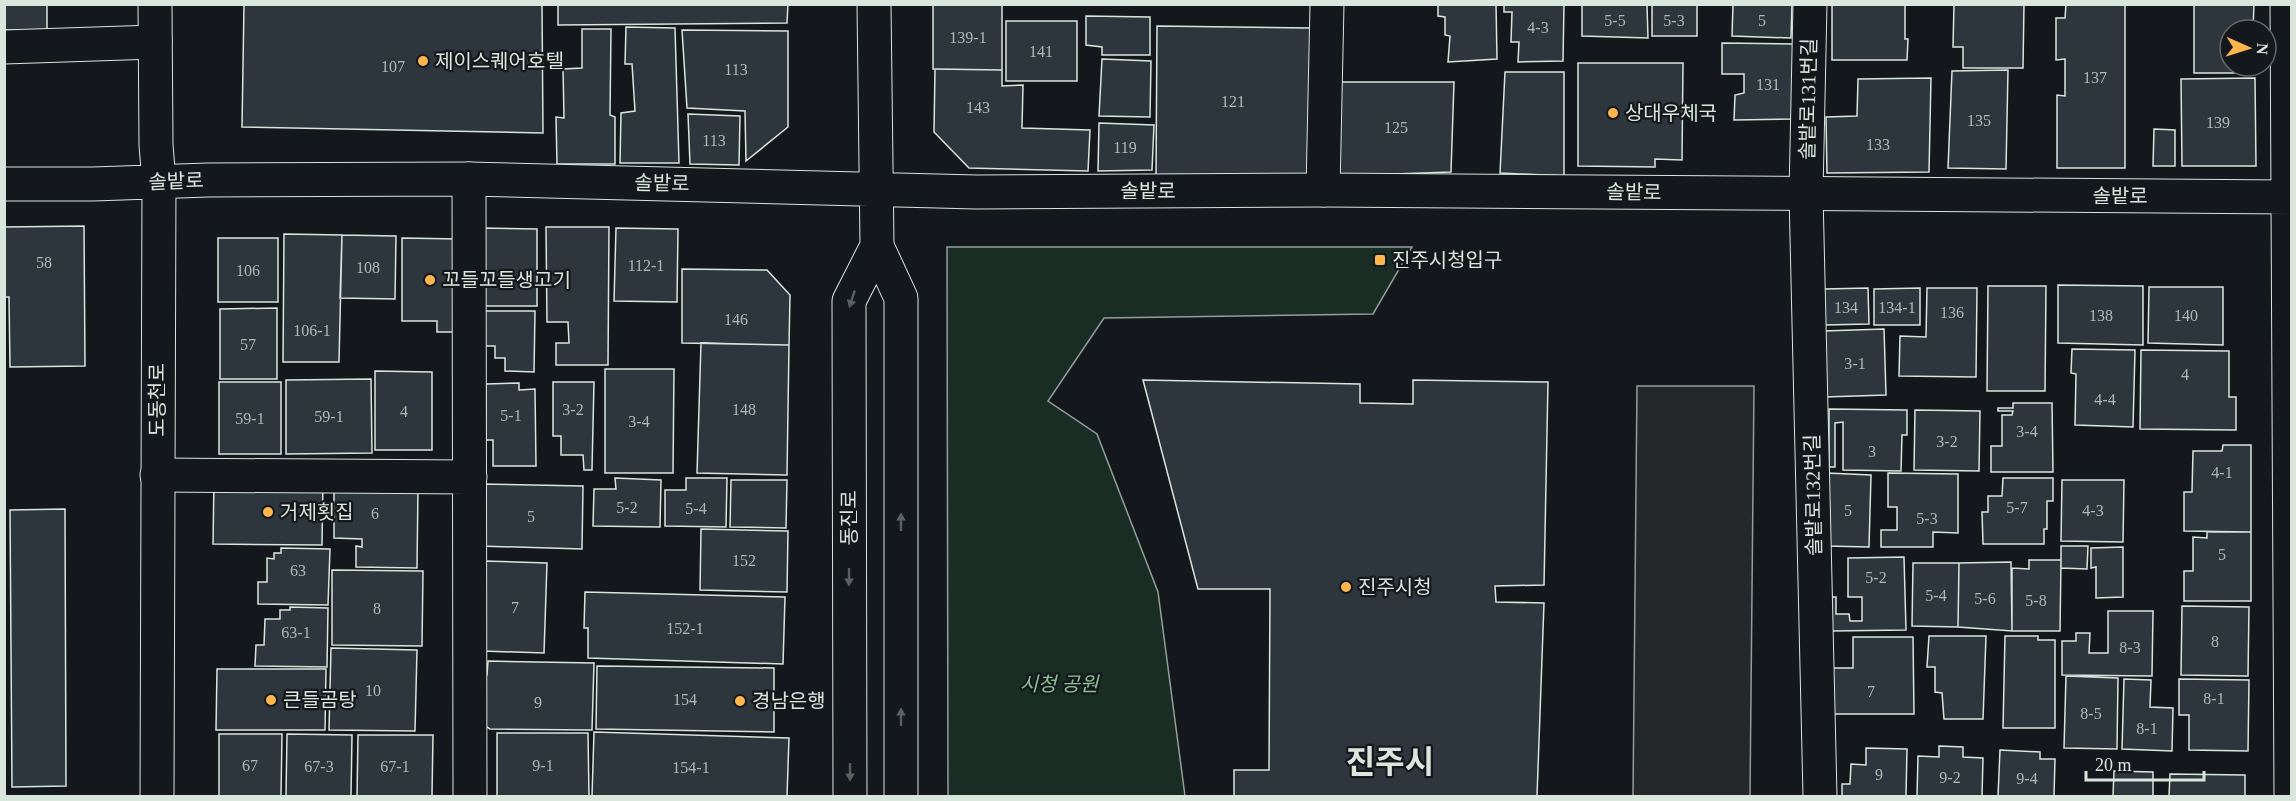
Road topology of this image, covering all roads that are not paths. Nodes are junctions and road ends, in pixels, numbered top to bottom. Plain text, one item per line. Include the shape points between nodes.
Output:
1 (155, 4) edge
2 (874, 4) edge
3 (1328, 4) edge
4 (1810, 4) edge
5 (2287, 4) edge
6 (155, 42) junction
7 (4, 47) edge
8 (469, 179) junction
9 (159, 182) junction
10 (4, 184) edge
11 (878, 189) junction
12 (1323, 189) junction
13 (1806, 194) junction
14 (2290, 197) edge
15 (877, 246) junction
16 (157, 475) junction
17 (470, 477) junction
18 (157, 796) edge
19 (470, 796) edge
20 (850, 796) edge
21 (901, 796) edge
22 (1820, 796) edge
23 (2291, 796) edge

1 - 6 street, 도동천로
2 - 11 street, 동진로
3 - 12 street
4 - 13 street, 솔밭로131번길
5 - 14 street
6 - 7 street
6 - 9 street, 도동천로
8 - 9 street, 솔밭로
8 - 11 street, 솔밭로
8 - 17 street
9 - 10 street, 솔밭로
9 - 16 street, 도동천로
11 - 12 street, 솔밭로
11 - 15 street, 동진로
12 - 13 street, 솔밭로
13 - 14 street, 솔밭로
13 - 22 street, 솔밭로132번길
14 - 23 street
15 -> 20 street, 동진로 via 849,301
21 -> 15 street, 동진로 via 901,298
16 - 17 street
16 - 18 street, 도동천로
17 - 19 street

